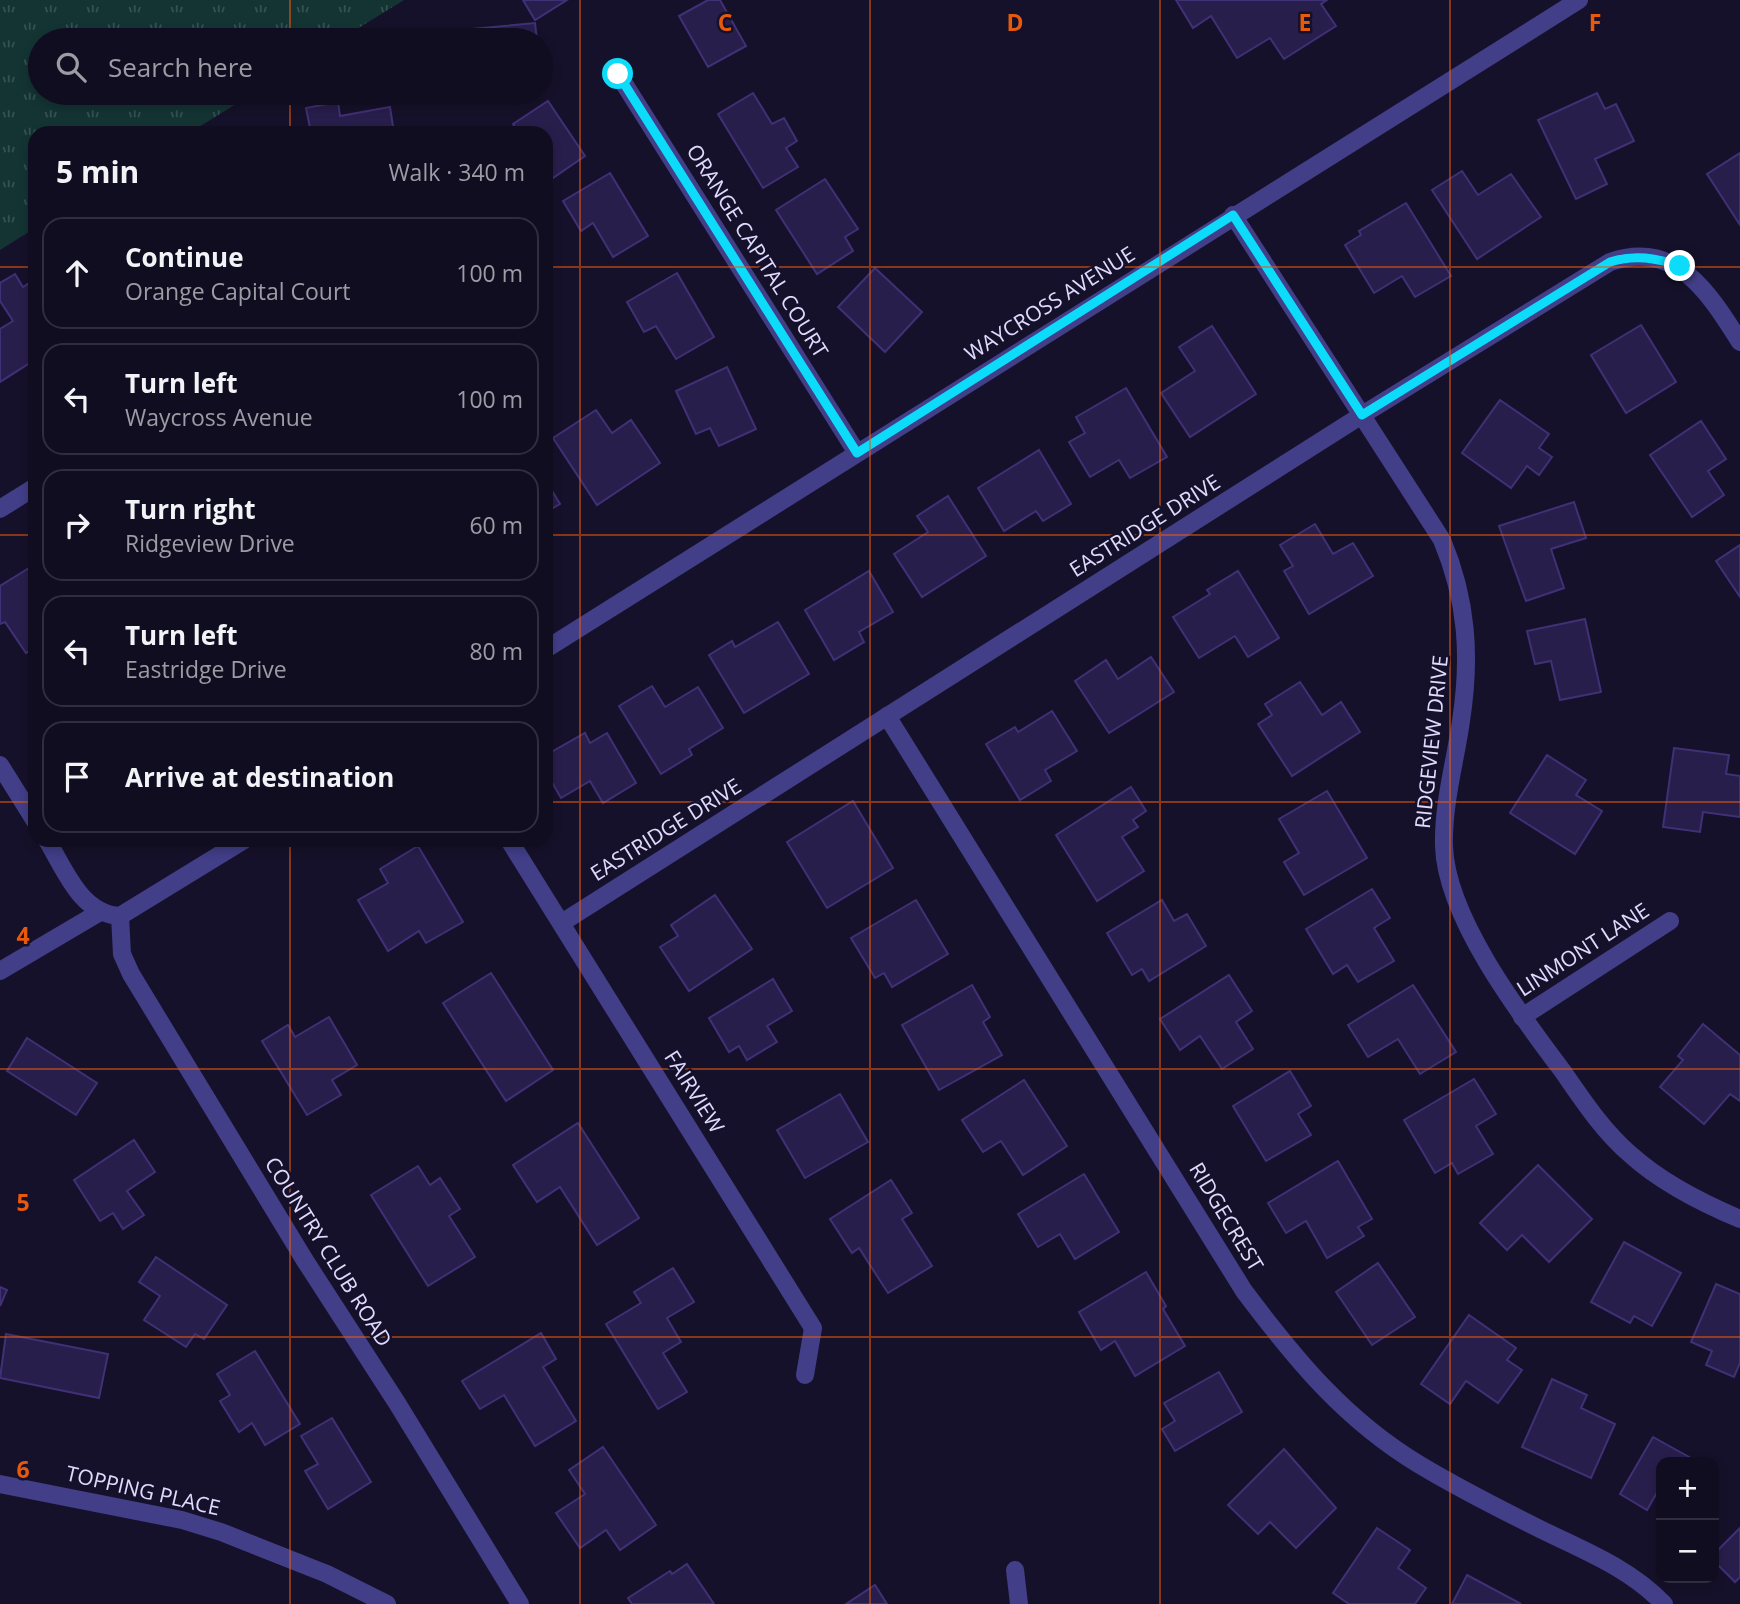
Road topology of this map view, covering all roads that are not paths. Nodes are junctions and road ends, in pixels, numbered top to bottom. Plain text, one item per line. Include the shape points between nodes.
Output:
1 (1579, 0) edge
2 (618, 74) dead end
3 (1233, 215) junction
4 (1740, 342) edge
5 (1362, 415) junction
6 (857, 453) junction
7 (28, 491) edge
8 (0, 509) edge
9 (553, 645) edge
10 (887, 716) junction
11 (0, 765) edge
12 (28, 810) edge
13 (51, 847) edge
14 (233, 847) edge
15 (514, 847) edge
16 (100, 912) junction
17 (120, 916) junction
18 (1670, 921) dead end
19 (563, 922) junction
20 (0, 971) edge
21 (1522, 1017) junction
22 (1740, 1219) edge
23 (804, 1375) dead end
24 (0, 1484) edge
25 (1015, 1570) dead end
26 (387, 1604) edge
27 (520, 1604) edge
28 (1019, 1604) edge
29 (1664, 1604) edge

1 - 3 street, WAYCROSS AVENUE
2 - 6 street, ORANGE CAPITAL COURT
3 - 5 street, RIDGEVIEW DRIVE
3 - 6 street, WAYCROSS AVENUE
4 - 5 street, EASTRIDGE DRIVE via 1680,266 1656,258 1626,257 1610,262
5 - 10 street, EASTRIDGE DRIVE
5 - 21 street, RIDGEVIEW DRIVE via 1442,540 1458,577 1465,618 1465,682 1444,847 1456,901
6 - 9 street, WAYCROSS AVENUE
7 - 8 street
10 - 19 street, EASTRIDGE DRIVE
10 - 29 street, RIDGECREST via 1244,1291 1298,1363 1382,1441 1528,1524 1621,1567
11 - 12 street
13 - 16 street via 83,898
14 - 17 street
15 - 19 street, FAIRVIEW
16 - 17 street
16 - 20 street
17 - 27 street, COUNTRY CLUB ROAD via 122,954 131,974
18 - 21 street, LINMONT LANE
19 - 23 street, FAIRVIEW via 813,1328
21 - 22 street, RIDGEVIEW DRIVE via 1598,1121 1630,1155 1665,1181
24 - 26 street, TOPPING PLACE via 221,1532 327,1574
25 - 28 street

